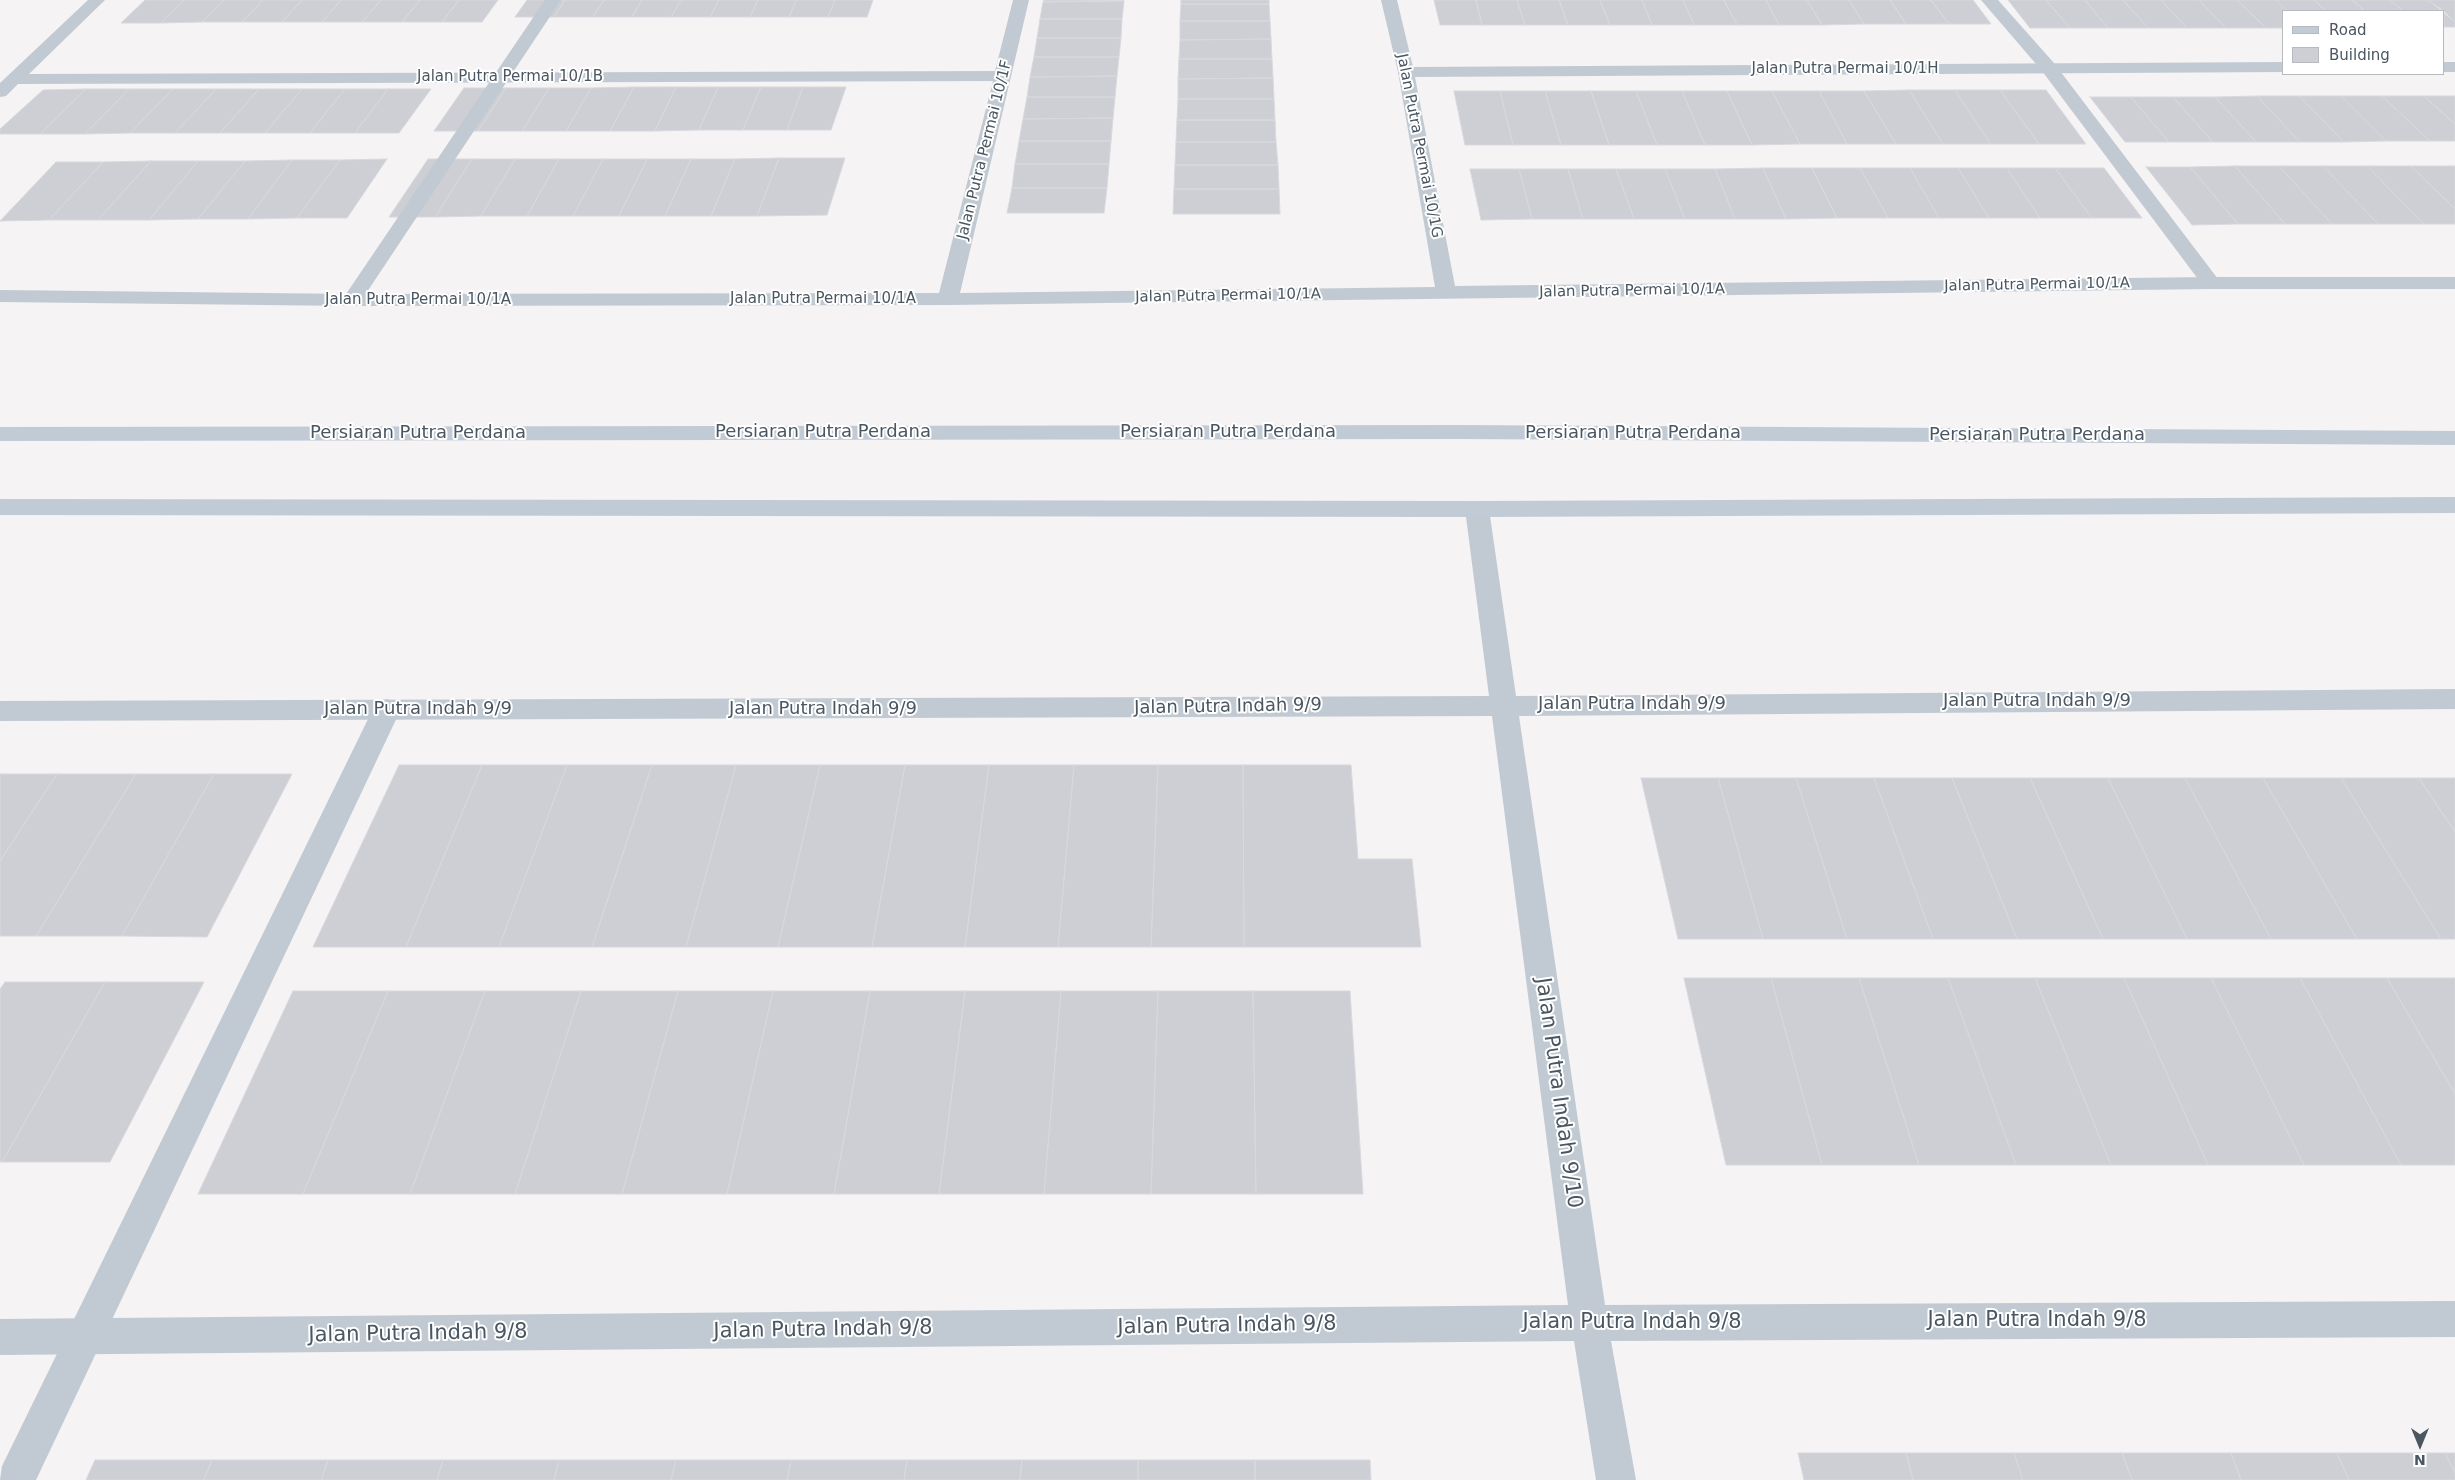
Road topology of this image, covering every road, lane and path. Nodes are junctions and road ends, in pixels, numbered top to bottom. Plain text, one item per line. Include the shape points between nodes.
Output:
1 (97, 0) edge
2 (553, 0) edge
3 (1021, 0) edge
4 (1389, 0) edge
5 (1989, 0) edge
6 (2048, 67) junction
7 (2282, 67) edge
8 (1406, 72) junction
9 (1004, 76) junction
10 (500, 77) junction
11 (15, 79) junction
12 (0, 92) edge
13 (2211, 283) junction
14 (2455, 283) edge
15 (1446, 293) junction
16 (0, 296) edge
17 (948, 299) junction
18 (352, 300) junction
19 (0, 434) edge
20 (2455, 438) edge
21 (2455, 505) edge
22 (0, 507) edge
23 (1477, 509) junction
24 (2455, 699) edge
25 (1505, 705) junction
26 (387, 709) junction
27 (0, 711) edge
28 (2455, 1319) edge
29 (1589, 1323) junction
30 (85, 1336) junction
31 (0, 1337) edge
32 (16, 1480) edge
33 (1616, 1480) edge

1 - 11 street
2 - 10 street
3 - 9 street, Jalan Putra Permai 10/1F
4 - 8 street, Jalan Putra Permai 10/1G
5 - 6 street
6 - 7 street, Jalan Putra Permai 10/1H
6 - 8 street, Jalan Putra Permai 10/1H
6 - 13 street
8 - 15 street, Jalan Putra Permai 10/1G
9 - 10 street, Jalan Putra Permai 10/1B
9 - 17 street, Jalan Putra Permai 10/1F
10 - 11 street, Jalan Putra Permai 10/1B
10 - 18 street
11 - 12 street
13 - 14 street, Jalan Putra Permai 10/1A
13 - 15 street, Jalan Putra Permai 10/1A
15 - 17 street, Jalan Putra Permai 10/1A
16 - 18 street, Jalan Putra Permai 10/1A
17 - 18 street, Jalan Putra Permai 10/1A
19 - 20 main road, Persiaran Putra Perdana via 1459,432
21 - 23 main road
22 - 23 main road
23 - 25 street, Jalan Putra Indah 9/10
24 - 25 street, Jalan Putra Indah 9/9
25 - 26 street, Jalan Putra Indah 9/9
25 - 29 street, Jalan Putra Indah 9/10
26 - 27 street, Jalan Putra Indah 9/9
26 - 30 street
28 - 29 street, Jalan Putra Indah 9/8
29 - 30 street, Jalan Putra Indah 9/8
29 - 33 street, Jalan Putra Indah 9/10
30 - 31 street, Jalan Putra Indah 9/8
30 - 32 street

